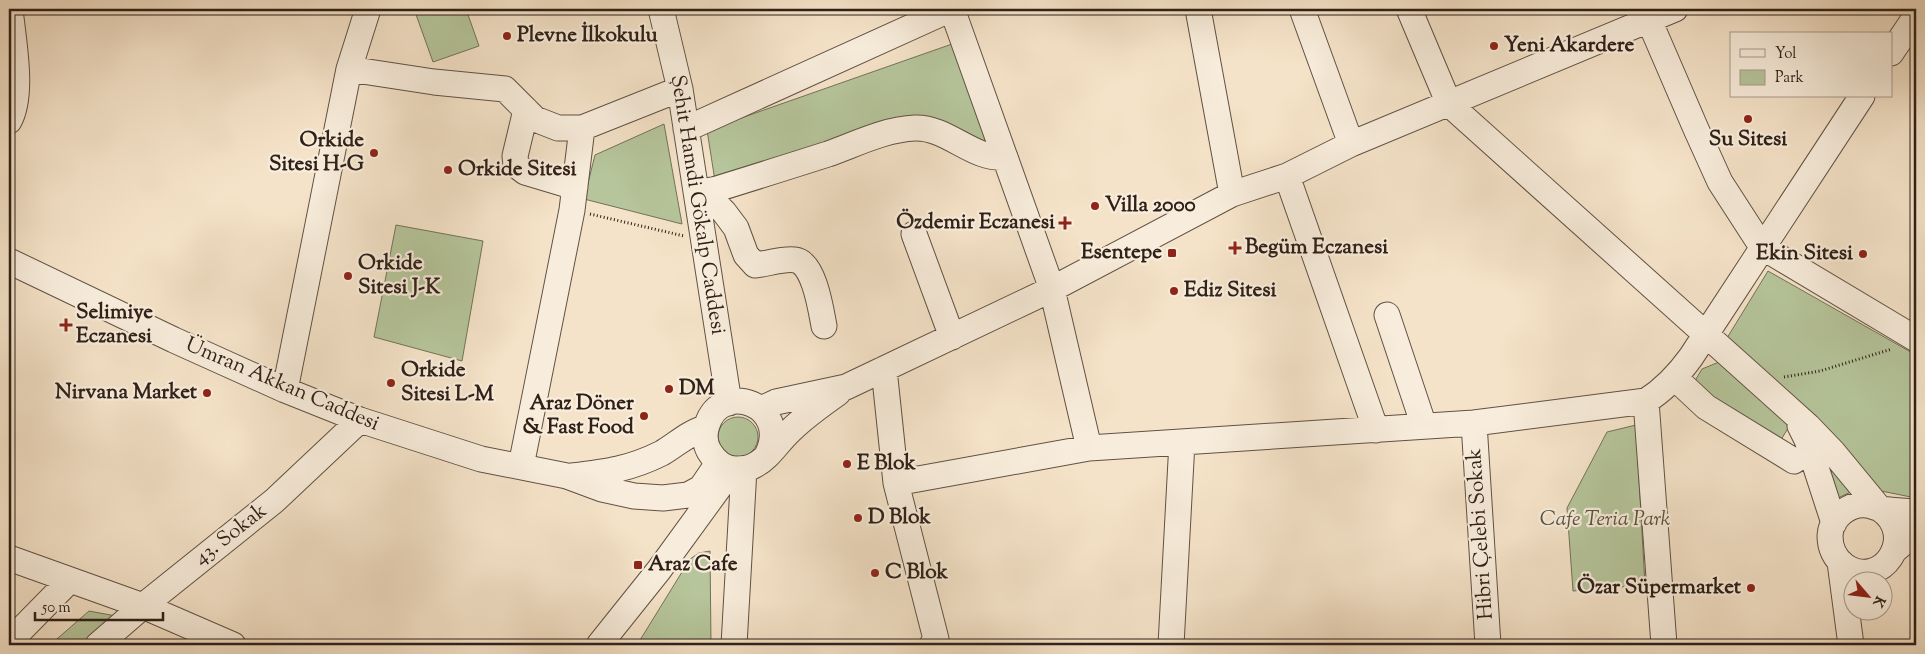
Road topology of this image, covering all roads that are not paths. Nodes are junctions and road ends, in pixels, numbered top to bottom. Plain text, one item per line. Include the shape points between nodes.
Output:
1 (10, 9) edge
2 (368, 9) edge
3 (661, 9) edge
4 (1198, 9) edge
5 (1302, 9) edge
6 (1409, 9) edge
7 (1674, 9) edge
8 (946, 10) edge
9 (1916, 16) edge
10 (1650, 20) junction
11 (1892, 52) edge
12 (349, 69) junction
13 (680, 89) junction
14 (1861, 98) edge
15 (1449, 104) junction
16 (526, 110) junction
17 (9, 121) edge
18 (582, 128) junction
19 (686, 129) junction
20 (1351, 144) junction
21 (1005, 156) junction
22 (1287, 176) junction
23 (704, 192) junction
24 (1232, 194) junction
25 (573, 198) junction
26 (914, 234) dead end
27 (1762, 247) junction
28 (9, 261) edge
29 (1052, 289) junction
30 (1387, 315) dead end
31 (824, 326) dead end
32 (1707, 335) junction
33 (952, 337) junction
34 (1906, 343) edge
35 (884, 369) junction
36 (1676, 378) junction
37 (846, 387) junction
38 (285, 390) junction
39 (1646, 401) junction
40 (729, 402) junction
41 (761, 409) junction
42 (1792, 411) junction
43 (360, 420) junction
44 (1474, 423) junction
45 (1424, 426) junction
46 (706, 428) junction
47 (1376, 430) junction
48 (1182, 442) junction
49 (1089, 448) junction
50 (767, 455) junction
51 (1794, 461) dead end
52 (521, 466) junction
53 (732, 467) junction
54 (567, 476) junction
55 (896, 483) junction
56 (1880, 509) junction
57 (1916, 512) edge
58 (1834, 523) junction
59 (1916, 532) edge
60 (9, 558) edge
61 (1840, 562) junction
62 (1884, 566) edge
63 (70, 580) junction
64 (143, 606) junction
65 (1851, 636) edge
66 (9, 642) edge
67 (98, 645) edge
68 (233, 645) edge
69 (599, 645) edge
70 (734, 645) edge
71 (932, 645) edge
72 (1171, 645) edge
73 (1488, 645) edge
74 (1664, 645) edge

1 - 17 street via 17,93
2 - 12 street
3 - 13 street, Şehit Hamdi Gökalp Caddesi
4 - 24 street
5 - 20 street
6 - 15 street
7 - 10 street
8 - 19 street
8 - 21 street
9 - 11 street
10 - 15 street
10 - 27 street via 1720,182
12 - 16 street via 505,89
12 - 38 street
13 - 18 street
13 - 19 street, Şehit Hamdi Gökalp Caddesi
14 - 27 street
15 - 20 street
15 - 32 street
16 - 18 street via 535,118 558,128
16 - 25 street via 515,156 516,165
18 - 25 street
19 - 23 street, Şehit Hamdi Gökalp Caddesi
20 - 22 street
21 - 23 street via 984,155 932,130 916,128 894,131
21 - 29 street
22 - 24 street
22 - 47 street
23 - 31 street via 736,228 746,255 755,265 795,260 804,264 814,281
23 - 40 street, Şehit Hamdi Gökalp Caddesi via 704,240
24 - 29 street
25 - 52 street
26 - 33 street
27 - 32 street
27 - 34 street
28 - 38 street, Ümran Akkan Caddesi
29 - 33 street
29 - 49 street
30 - 45 street
32 - 36 street
32 - 42 street
33 - 35 street
35 - 37 street
35 - 55 street
36 - 39 street
36 - 51 street via 1706,407
37 - 41 street via 776,402
37 - 50 street via 804,418
38 - 43 street, Ümran Akkan Caddesi
39 - 44 street
39 - 74 street
40 - 41 street via 746,402
40 - 46 street via 714,412
41 - 50 street via 772,426 772,446
42 - 56 street via 1833,452
42 - 58 street via 1807,440
43 - 52 street, Ümran Akkan Caddesi via 481,459
43 - 64 street, 43. Sokak via 274,501
44 - 45 street
44 - 73 street, Hibri Çelebi Sokak
45 - 47 street
46 - 53 street via 707,447 712,456
46 - 54 street via 635,466
47 - 48 street
48 - 49 street
48 - 72 street
49 - 55 street
50 - 53 street via 753,467
52 - 54 street, Ümran Akkan Caddesi
53 - 54 street via 688,495 663,498 602,489
53 - 69 street via 659,570
53 - 70 street
55 - 71 street via 936,639
56 - 57 street
56 - 58 street via 1858,505 1844,511
56 - 62 street via 1889,516 1897,541
58 - 61 street via 1830,543
59 - 62 street
60 - 63 street
61 - 62 street via 1859,572
61 - 65 street
63 - 64 street
63 - 66 street
64 - 67 street, 43. Sokak
64 - 68 street

